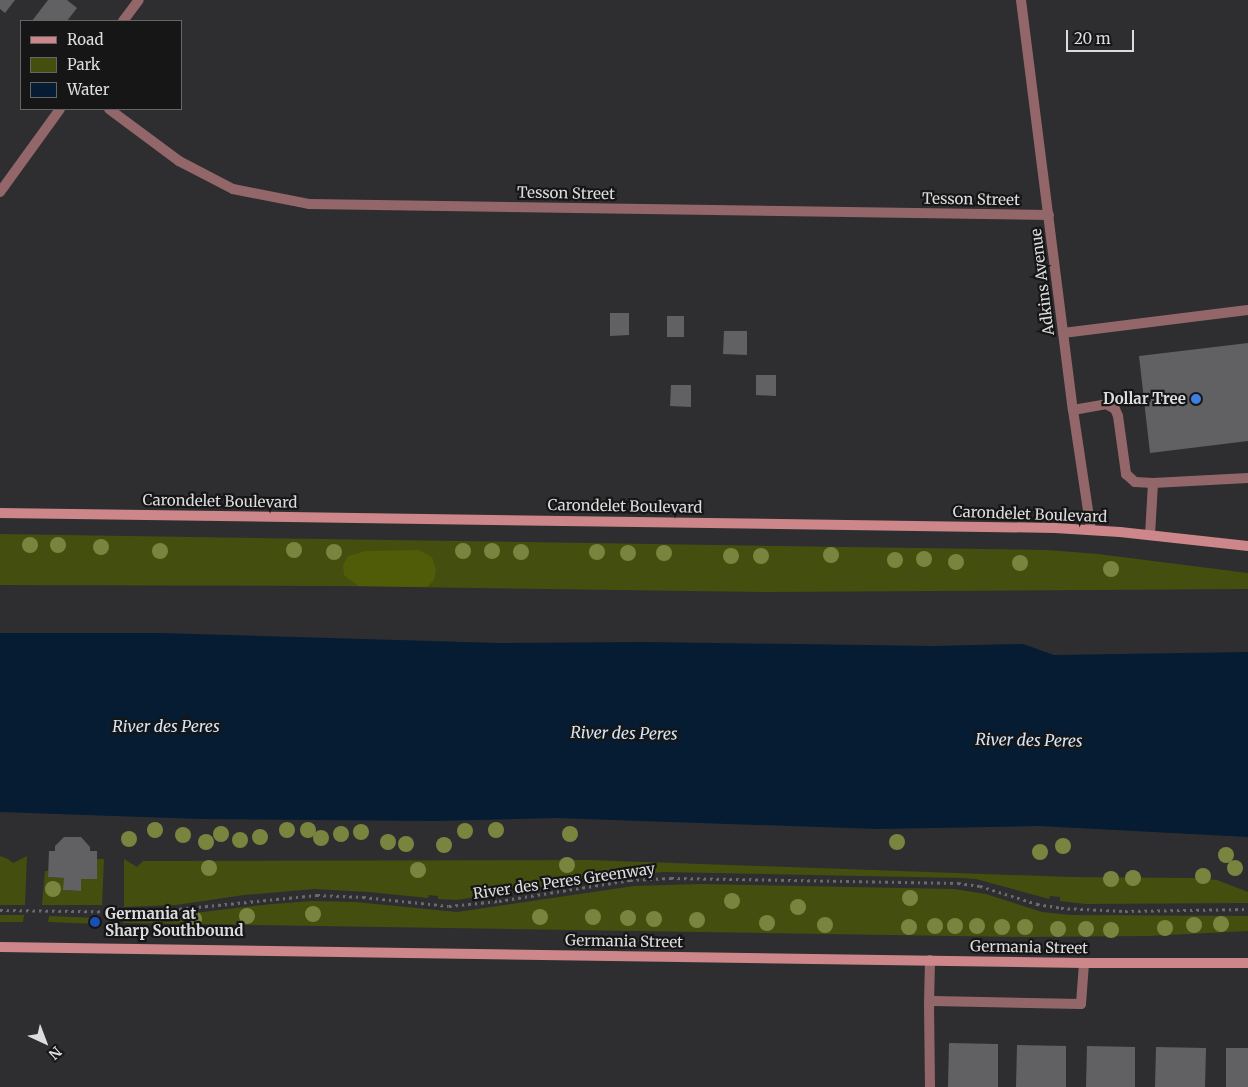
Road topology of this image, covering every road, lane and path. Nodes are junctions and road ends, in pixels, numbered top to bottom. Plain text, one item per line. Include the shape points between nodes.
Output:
1 (139, 0) edge
2 (1022, 0) edge
3 (124, 20) edge
4 (59, 110) edge
5 (110, 110) edge
6 (0, 192) edge
7 (1049, 215) junction
8 (1248, 310) edge
9 (1064, 333) junction
10 (1073, 410) junction
11 (1248, 478) edge
12 (1153, 483) junction
13 (0, 513) edge
14 (1091, 530) junction
15 (1150, 535) junction
16 (1248, 546) edge
17 (1248, 909) edge
18 (0, 910) edge
19 (0, 947) edge
20 (930, 960) junction
21 (1084, 963) junction
22 (1248, 963) edge
23 (929, 1004) junction
24 (930, 1087) edge

1 - 3 street
2 - 7 street, Adkins Avenue
4 - 6 street
5 - 7 street, Tesson Street via 179,161 233,189 309,204
7 - 9 street, Adkins Avenue
8 - 9 street
9 - 10 street, Adkins Avenue
10 - 12 street via 1106,404 1115,409 1126,474 1136,482
10 - 14 street, Adkins Avenue
11 - 12 street
12 - 15 street
13 - 14 main road, Carondelet Boulevard
14 - 15 main road, Carondelet Boulevard
15 - 16 main road, Carondelet Boulevard
17 - 18 path, River des Peres Greenway via 1124,911 1061,908 958,883 671,878 630,880 449,906 318,895 155,911
19 - 20 main road, Germania Street
20 - 21 main road, Germania Street
20 - 23 street
21 - 22 main road, Germania Street
21 - 23 street via 1081,1004 934,1001
23 - 24 street

